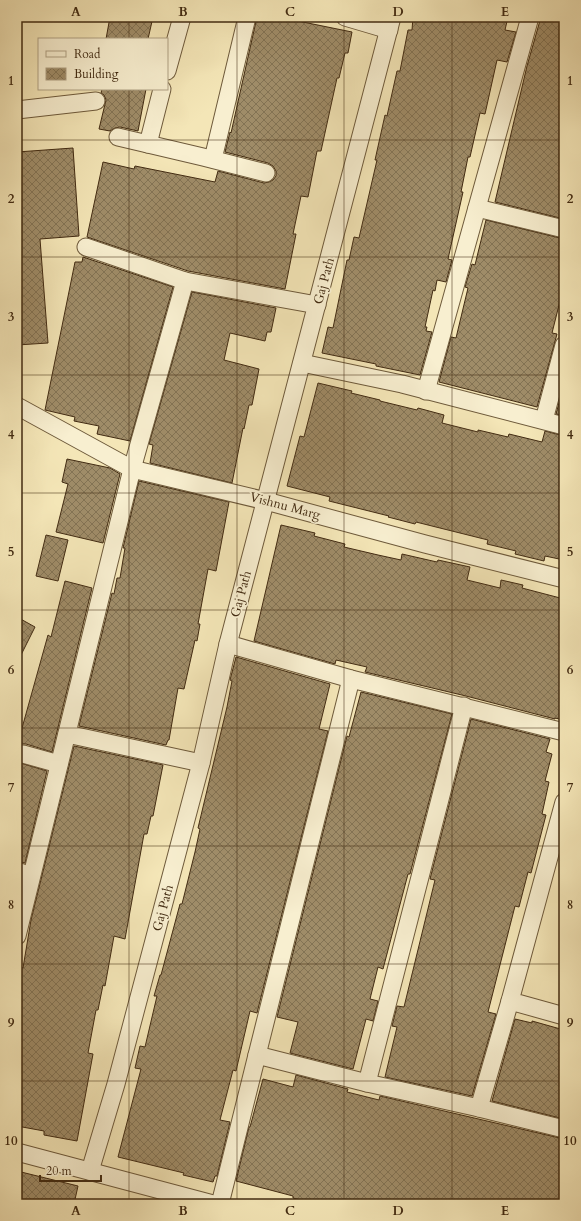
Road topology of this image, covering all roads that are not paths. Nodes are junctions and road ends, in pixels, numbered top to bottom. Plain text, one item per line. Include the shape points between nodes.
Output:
1 (182, 17) edge
2 (247, 17) edge
3 (345, 17) edge
4 (530, 17) edge
5 (391, 23) edge
6 (168, 67) edge
7 (162, 90) edge
8 (96, 101) dead end
9 (17, 110) edge
10 (118, 137) dead end
11 (148, 144) junction
12 (213, 159) junction
13 (266, 173) dead end
14 (477, 208) junction
15 (564, 229) edge
16 (86, 247) dead end
17 (185, 281) junction
18 (317, 305) junction
19 (564, 345) edge
20 (302, 363) junction
21 (426, 390) junction
22 (17, 406) edge
23 (544, 420) junction
24 (564, 426) edge
25 (132, 469) junction
26 (266, 501) junction
27 (564, 579) edge
28 (228, 644) junction
29 (351, 679) junction
30 (464, 706) junction
31 (564, 732) edge
32 (67, 734) junction
33 (23, 754) dead end
34 (201, 762) junction
35 (59, 764) junction
36 (564, 802) edge
37 (24, 873) edge
38 (17, 936) edge
39 (510, 1001) junction
40 (564, 1016) edge
41 (257, 1055) junction
42 (367, 1083) junction
43 (479, 1108) junction
44 (564, 1129) edge
45 (17, 1152) edge
46 (90, 1171) junction
47 (213, 1204) edge
48 (220, 1204) edge

1 - 6 street
2 - 12 street
3 - 5 street
4 - 14 street
5 - 18 street, Gaj Path
7 - 11 street
8 - 9 street
10 - 11 street
11 - 12 street
12 - 13 street
14 - 15 street
14 - 21 street
16 - 17 street
17 - 18 street
17 - 25 street
18 - 20 street, Gaj Path
19 - 23 street
20 - 21 street
20 - 26 street, Gaj Path
21 - 23 street
22 - 25 street, Vishnu Marg
23 - 24 street
25 - 26 street, Vishnu Marg
25 - 32 street
26 - 27 street, Vishnu Marg
26 - 28 street, Gaj Path
28 - 29 street
28 - 34 street, Gaj Path
29 - 30 street
29 - 41 street
30 - 31 street
30 - 42 street
32 - 34 street
32 - 35 street
33 - 35 street
34 - 46 street, Gaj Path via 116,1084
35 - 37 street
36 - 39 street
37 - 38 street
39 - 40 street
39 - 43 street
41 - 42 street
41 - 48 street
42 - 43 street
43 - 44 street
45 - 46 street
46 - 47 street

